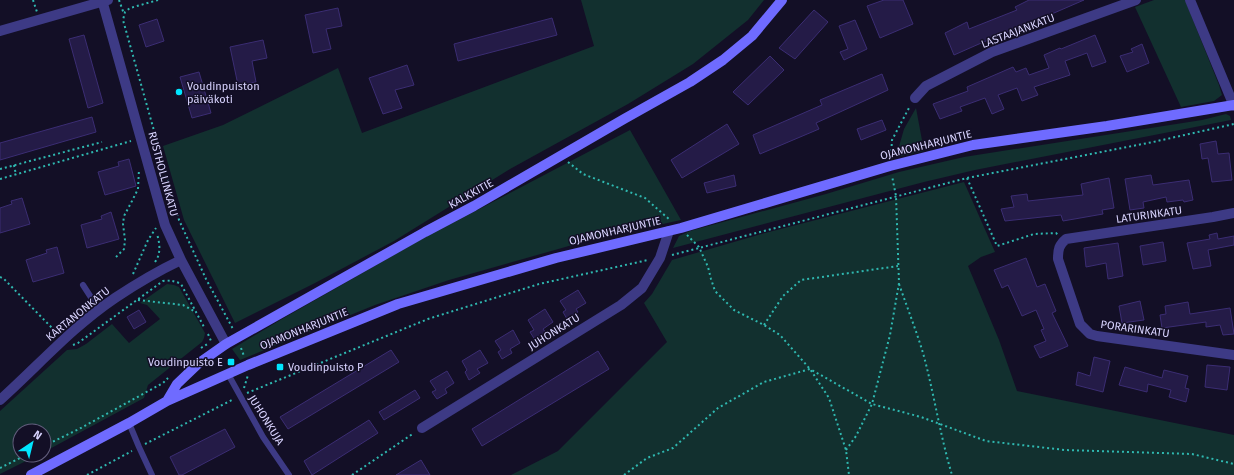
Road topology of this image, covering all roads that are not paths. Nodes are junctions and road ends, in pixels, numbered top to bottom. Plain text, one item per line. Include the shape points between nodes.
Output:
1 (104, 0) edge
2 (782, 0) edge
3 (1136, 0) edge
4 (1190, 0) edge
5 (0, 31) edge
6 (915, 98) road end
7 (1234, 106) edge
8 (1234, 213) edge
9 (674, 230) junction
10 (1066, 239) joint
11 (181, 260) junction
12 (83, 285) dead end
13 (94, 302) dead end
14 (224, 340) junction
15 (1234, 355) edge
16 (228, 374) junction
17 (0, 400) edge
18 (167, 402) junction
19 (130, 423) junction
20 (422, 428) road end
21 (31, 475) edge
22 (152, 475) edge
23 (289, 475) edge

1 - 5 street
1 - 11 street, RUSTHOLLINKATU via 165,224
2 - 14 main road, KALKKITIE via 752,36 690,82 474,206
3 - 6 street, LASTAAJANKATU via 992,52 926,86
4 - 7 street
7 - 9 main road, OJAMONHARJUNTIE via 973,145 890,166
8 - 10 street, LATURINKATU
9 - 16 main road, OJAMONHARJUNTIE via 556,258 398,304
9 - 20 street, JUHONKATU via 642,288 621,305
10 - 15 street, PORARINKATU via 1060,245 1058,258 1080,324 1090,334
11 - 14 street, RUSTHOLLINKATU
11 - 17 street, KARTANONKATU via 140,282 60,336
12 - 13 lane
14 - 18 main road, KALKKITIE via 177,384
16 - 18 main road, OJAMONHARJUNTIE
16 - 23 lane, JUHONKUJA via 262,437
18 - 19 main road, OJAMONHARJUNTIE
19 - 21 main road, OJAMONHARJUNTIE
19 - 22 lane

